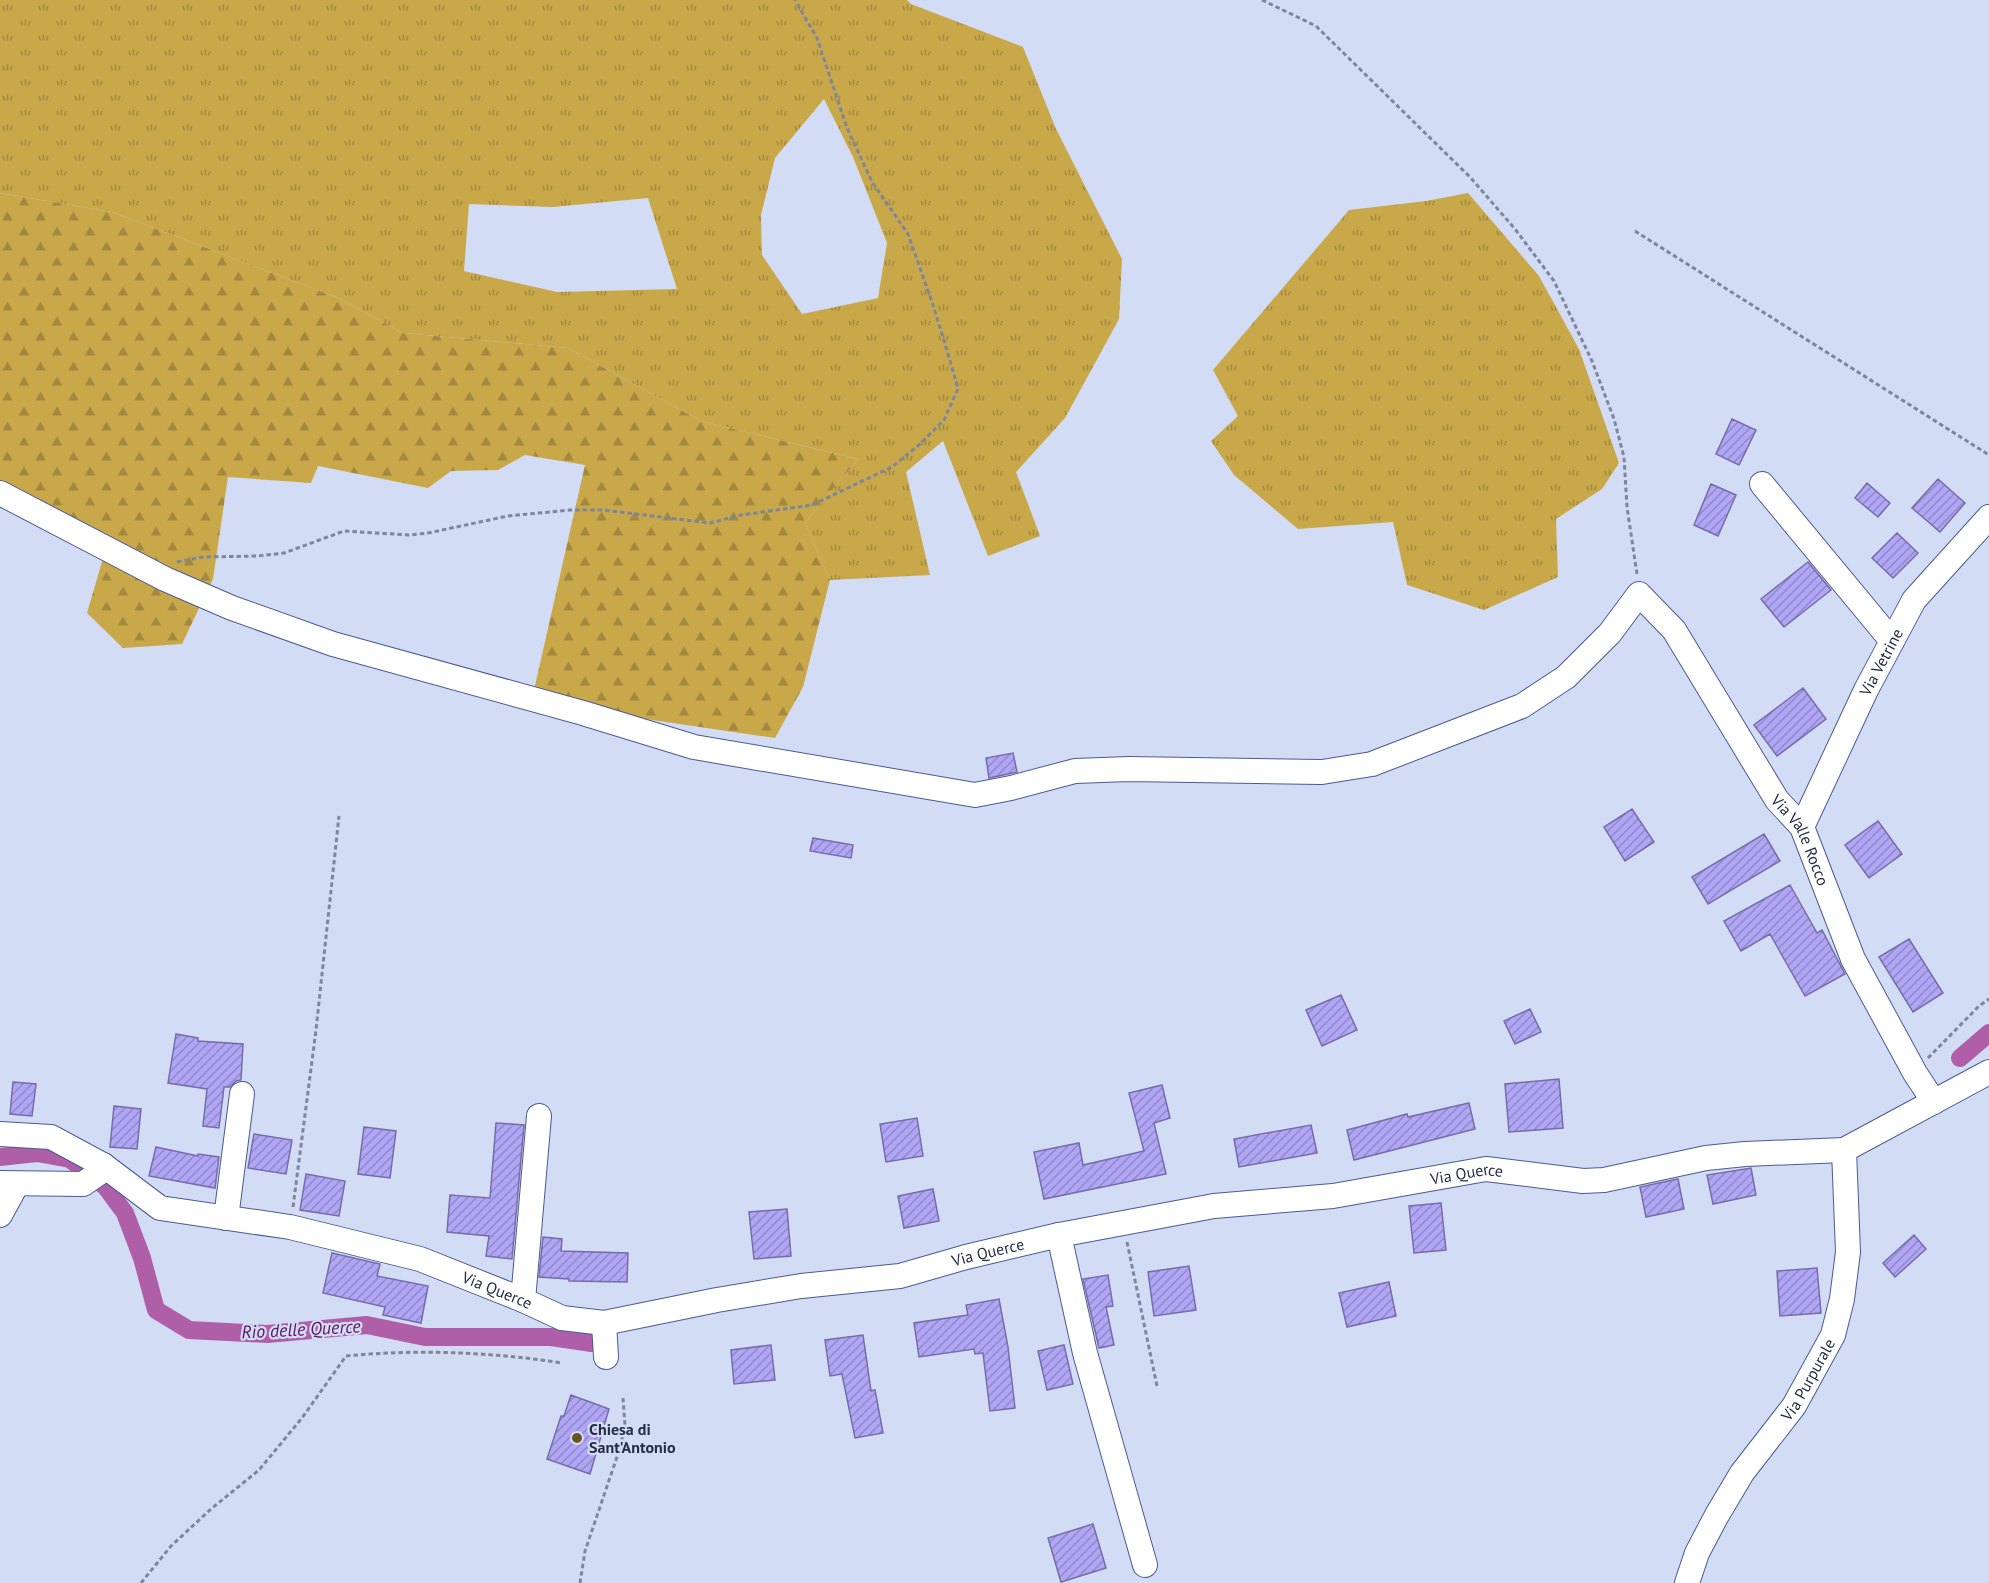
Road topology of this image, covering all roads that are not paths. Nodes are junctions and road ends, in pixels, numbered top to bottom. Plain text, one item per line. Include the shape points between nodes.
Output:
1 (1762, 484) dead end
2 (0, 493) edge
3 (1989, 517) edge
4 (1892, 641) junction
5 (1802, 827) junction
6 (1989, 1072) edge
7 (242, 1094) dead end
8 (1934, 1102) junction
9 (539, 1116) dead end
10 (0, 1134) edge
11 (1844, 1150) junction
12 (95, 1174) junction
13 (8, 1183) edge
14 (0, 1215) edge
15 (226, 1218) junction
16 (1059, 1235) junction
17 (523, 1300) junction
18 (604, 1323) junction
19 (606, 1357) dead end
20 (1145, 1565) dead end
21 (1687, 1583) edge

1 - 4 street
2 - 5 street, Via Valle Rocco via 150,571 232,608 333,644 694,747 975,795 1075,771 1322,772 1372,764 1513,710 1540,694 1574,670 1610,633 1639,594 1674,630 1777,800
3 - 4 street, Via Vetrine via 1914,600
4 - 5 street, Via Vetrine
5 - 8 street, Via Valle Rocco via 1853,959
6 - 8 street, Via Querce
7 - 15 street
8 - 11 street, Via Querce
9 - 17 street
10 - 12 street, Via Querce via 51,1137
11 - 16 street, Via Querce via 1706,1158 1604,1180 1486,1169 1354,1193 1214,1206
11 - 21 street, Via Purpurale via 1848,1252 1833,1335 1794,1406 1742,1473 1717,1515
12 - 13 street
12 - 15 street, Via Querce via 160,1208
13 - 14 street
15 - 17 street, Via Querce via 290,1227 420,1259
16 - 18 street, Via Querce via 900,1276 717,1299
16 - 20 street via 1085,1353
17 - 18 street, Via Querce via 562,1318
18 - 19 street

